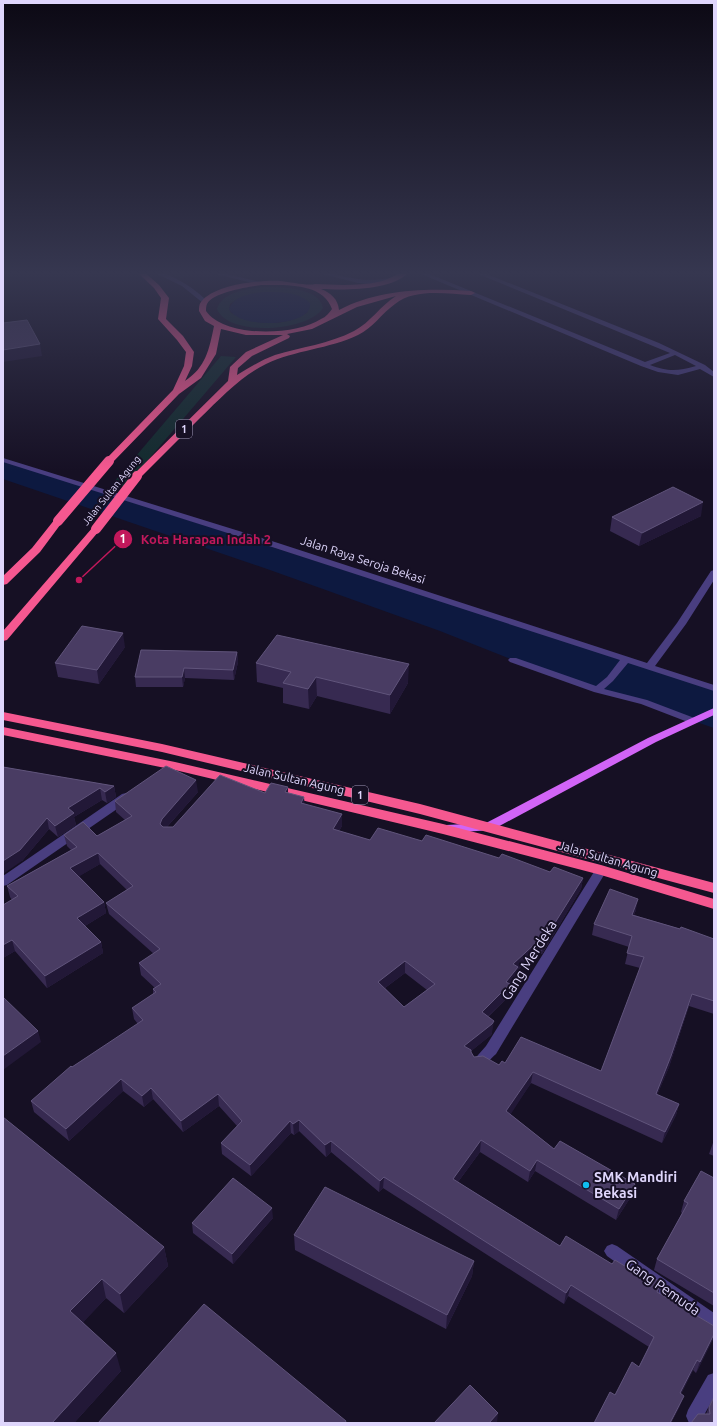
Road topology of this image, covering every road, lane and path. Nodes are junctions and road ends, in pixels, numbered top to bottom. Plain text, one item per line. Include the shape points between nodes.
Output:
1 (180, 338) edge
2 (216, 338) edge
3 (281, 338) edge
4 (345, 338) edge
5 (578, 338) edge
6 (638, 338) edge
7 (676, 353) junction
8 (644, 365) junction
9 (703, 366) junction
10 (714, 375) edge
11 (232, 382) junction
12 (176, 392) junction
13 (3, 460) edge
14 (714, 573) edge
15 (3, 582) edge
16 (3, 638) edge
17 (513, 660) dead end
18 (624, 661) junction
19 (649, 667) junction
20 (714, 688) edge
21 (597, 690) junction
22 (714, 711) edge
23 (3, 716) edge
24 (692, 721) junction
25 (3, 731) edge
26 (175, 766) junction
27 (163, 773) edge
28 (220, 776) junction
29 (210, 788) edge
30 (134, 792) edge
31 (488, 827) junction
32 (443, 829) junction
33 (601, 870) junction
34 (3, 882) edge
35 (714, 888) edge
36 (714, 904) edge
37 (478, 1063) edge
38 (612, 1251) dead end
39 (714, 1322) edge
40 (714, 1381) edge
41 (697, 1423) edge

1 - 12 highway via 190,352 188,366
2 - 12 highway, Jalan Sultan Agung via 212,354 198,376
3 - 11 highway, Jalan Sultan Agung / 1 via 249,354 234,367
4 - 11 highway via 277,357 262,363
5 - 8 street
6 - 7 street
7 - 8 street
7 - 9 street
8 - 9 street via 672,373
9 - 10 street
11 - 16 highway, Jalan Sultan Agung / 1, bridge via 137,476 96,529
12 - 15 highway, Jalan Sultan Agung, bridge via 110,461 36,550
13 - 18 street, Jalan Raya Seroja Bekasi via 275,545
14 - 19 street
17 - 21 street
18 - 19 street, Jalan Raya Seroja Bekasi
18 - 21 street via 610,679
19 - 20 street, Jalan Raya Seroja Bekasi
21 - 24 street via 644,702
22 - 24 main road
23 - 31 highway, Jalan Sultan Agung / 1 via 162,748
24 - 31 main road
25 - 26 highway, Jalan Sultan Agung / 1
26 - 27 street
26 - 28 highway, Jalan Sultan Agung / 1
28 - 29 street
28 - 32 highway, Jalan Sultan Agung / 1
30 - 34 street
31 - 32 main road
31 - 35 highway, Jalan Sultan Agung / 1
32 - 33 highway, Jalan Sultan Agung / 1
33 - 36 highway, Jalan Sultan Agung / 1
33 - 37 street, Gang Merdeka via 491,1050
38 - 39 street, Gang Pemuda
40 - 41 street via 694,1416

